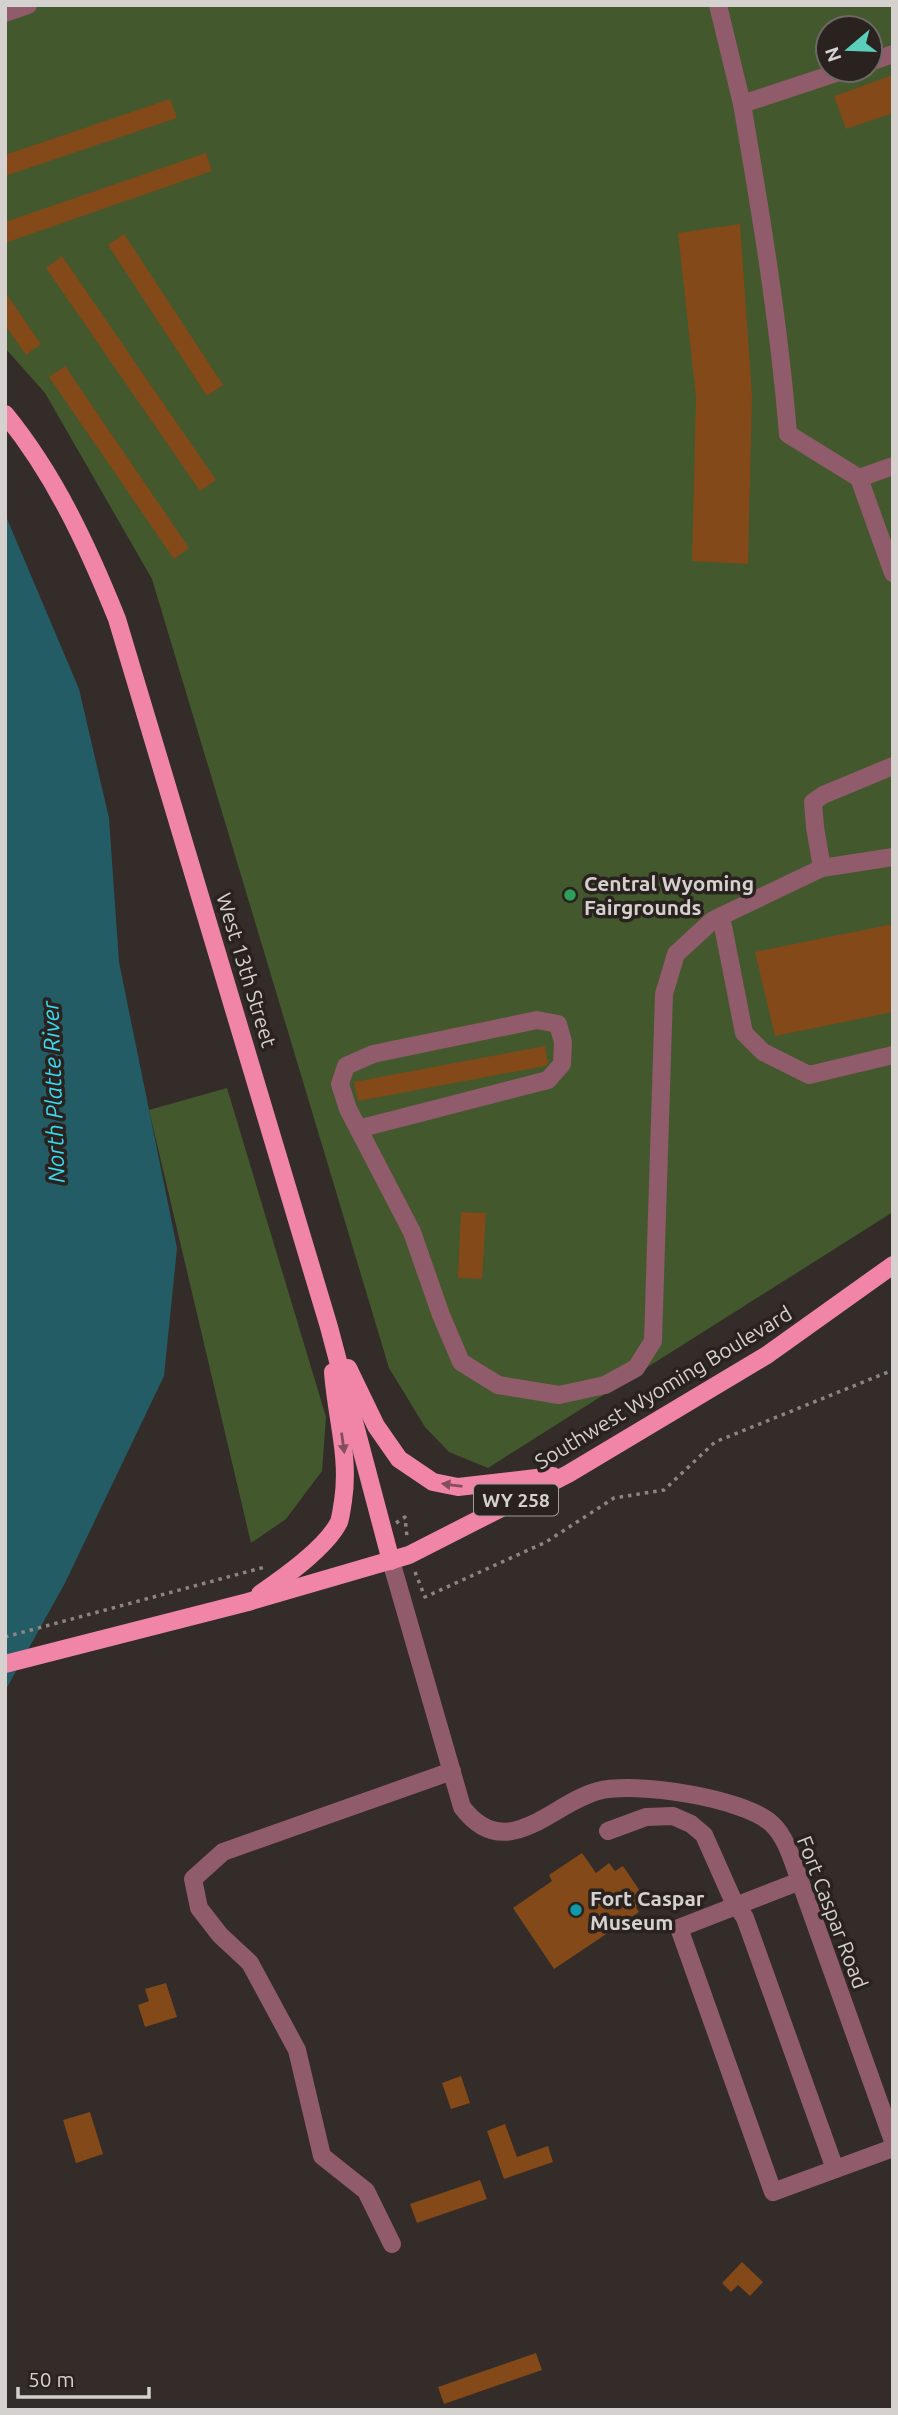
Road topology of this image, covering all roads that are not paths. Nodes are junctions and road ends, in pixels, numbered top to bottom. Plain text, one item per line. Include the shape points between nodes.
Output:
1 (28, 5) edge
2 (718, 5) edge
3 (5, 13) edge
4 (814, 80) edge
5 (742, 104) junction
6 (5, 414) edge
7 (893, 466) edge
8 (859, 478) junction
9 (893, 573) edge
10 (893, 766) edge
11 (893, 857) edge
12 (822, 868) junction
13 (721, 916) junction
14 (893, 1055) edge
15 (358, 1129) junction
16 (893, 1265) edge
17 (329, 1327) junction
18 (568, 1474) junction
19 (391, 1561) junction
20 (248, 1602) junction
21 (5, 1664) edge
22 (452, 1771) junction
23 (608, 1831) dead end
24 (800, 1881) junction
25 (737, 1906) junction
26 (893, 2141) edge
27 (893, 2148) edge
28 (835, 2169) junction
29 (392, 2244) dead end

1 - 3 street
2 - 5 street
4 - 5 street
5 - 8 street via 765,238 788,433
6 - 17 main road, West 13th Street via 42,464 69,513 117,619
7 - 8 street
8 - 9 street
10 - 12 street via 813,802
11 - 12 street
12 - 13 street
13 - 14 street via 744,1033 763,1052 809,1075
13 - 15 street via 676,954 664,994 653,1341 636,1368 605,1385 559,1395 498,1385 461,1362 412,1232
15 - 15 street via 340,1084 346,1066 373,1054 537,1020 558,1024 562,1064 548,1080
16 - 18 main road, Southwest Wyoming Boulevard / WY 258 via 766,1355
18 -> 17 main road via 458,1487 433,1482 399,1458 376,1426
17 - 19 main road, West 13th Street
17 -> 20 main road via 345,1450 339,1521 291,1571
18 - 19 main road, Southwest Wyoming Boulevard / WY 258
19 - 20 main road, Southwest Wyoming Boulevard / WY 258
19 - 22 street, Fort Caspar Road
20 - 21 main road, Southwest Wyoming Boulevard / WY 258
22 - 24 street, Fort Caspar Road via 462,1808 473,1822 489,1830 526,1828 595,1791 612,1788 656,1789 736,1805 757,1812 774,1826
22 - 29 street via 223,1852 193,1879 199,1908 250,1963 297,2050 322,2155 366,2191
23 - 25 street via 646,1817 673,1816 691,1824 704,1835
24 - 25 street
24 - 26 street, Fort Caspar Road
25 - 28 street
25 - 28 street via 679,1928 773,2192
27 - 28 street

